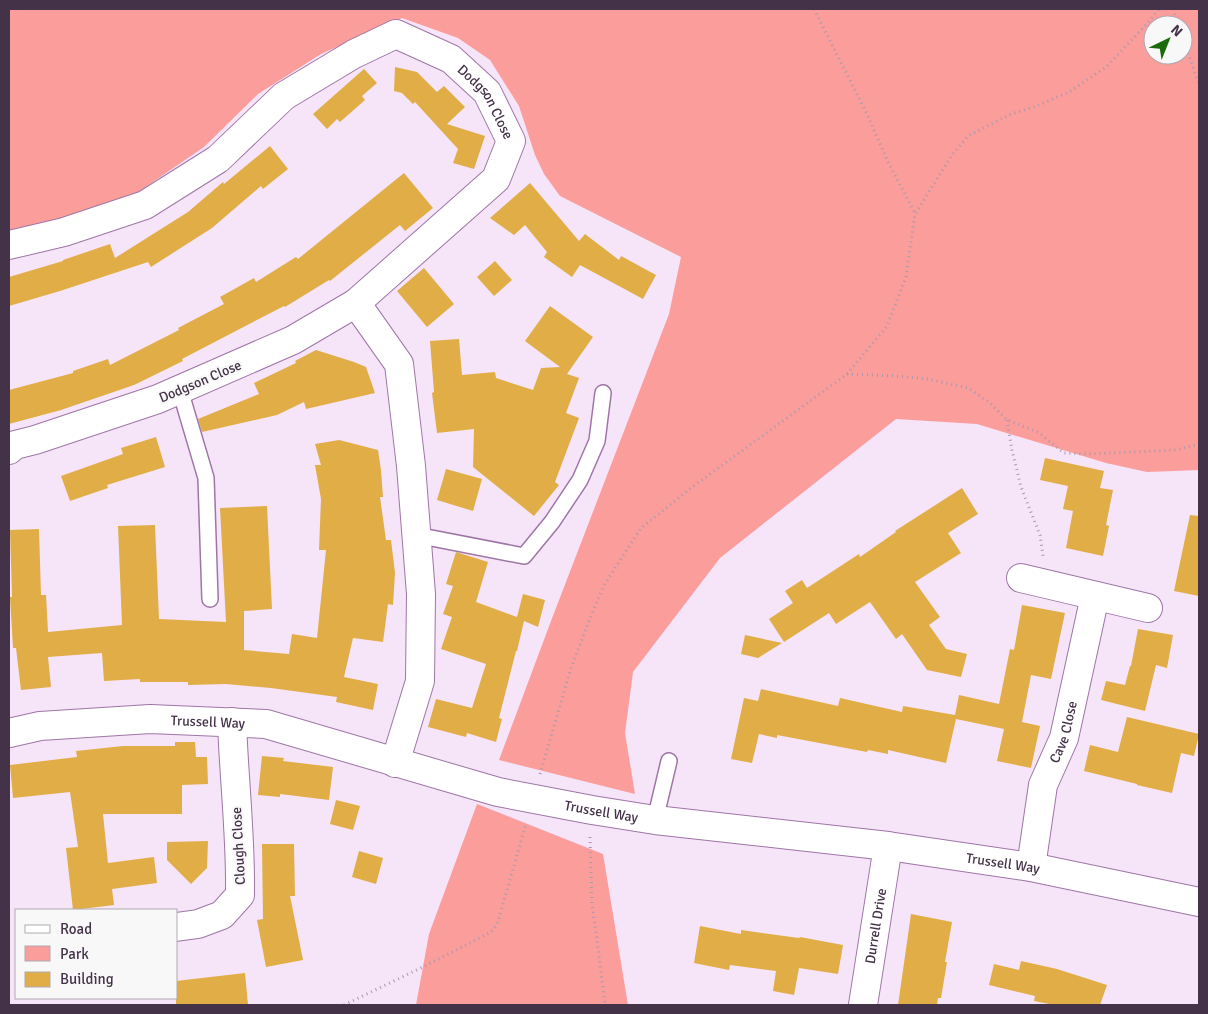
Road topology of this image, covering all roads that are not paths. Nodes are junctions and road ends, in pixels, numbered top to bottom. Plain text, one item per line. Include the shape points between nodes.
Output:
1 (9, 244) edge
2 (356, 303) junction
3 (180, 390) junction
4 (603, 393) dead end
5 (9, 450) edge
6 (416, 536) junction
7 (1031, 581) road end
8 (1095, 596) junction
9 (210, 599) dead end
10 (1148, 608) dead end
11 (232, 722) junction
12 (9, 733) edge
13 (669, 761) dead end
14 (395, 763) junction
15 (655, 820) junction
16 (888, 846) junction
17 (1030, 867) junction
18 (1199, 902) edge
19 (178, 927) edge
20 (862, 1005) edge

1 - 2 street, Dodgson Close via 64,232 145,205 218,159 284,96 354,54 396,34 451,59 487,92 511,141 496,179
2 - 3 street, Dodgson Close via 293,340
2 - 6 street via 399,364
3 - 5 street, Dodgson Close
3 - 9 lane via 206,478
4 - 6 lane via 596,441 580,480 524,556
6 - 14 street via 420,681
7 - 8 street
8 - 10 street
8 - 17 street, Cave Close via 1064,738 1043,785
11 - 12 street, Trussell Way via 150,719 40,726
11 - 14 street, Trussell Way via 266,724
11 - 19 street, Clough Close via 241,862 240,895 222,915 198,924
13 - 15 lane
14 - 15 street, Trussell Way via 498,792
15 - 16 street, Trussell Way
16 - 17 street, Trussell Way
16 - 20 street, Durrell Drive
17 - 18 street, Trussell Way

